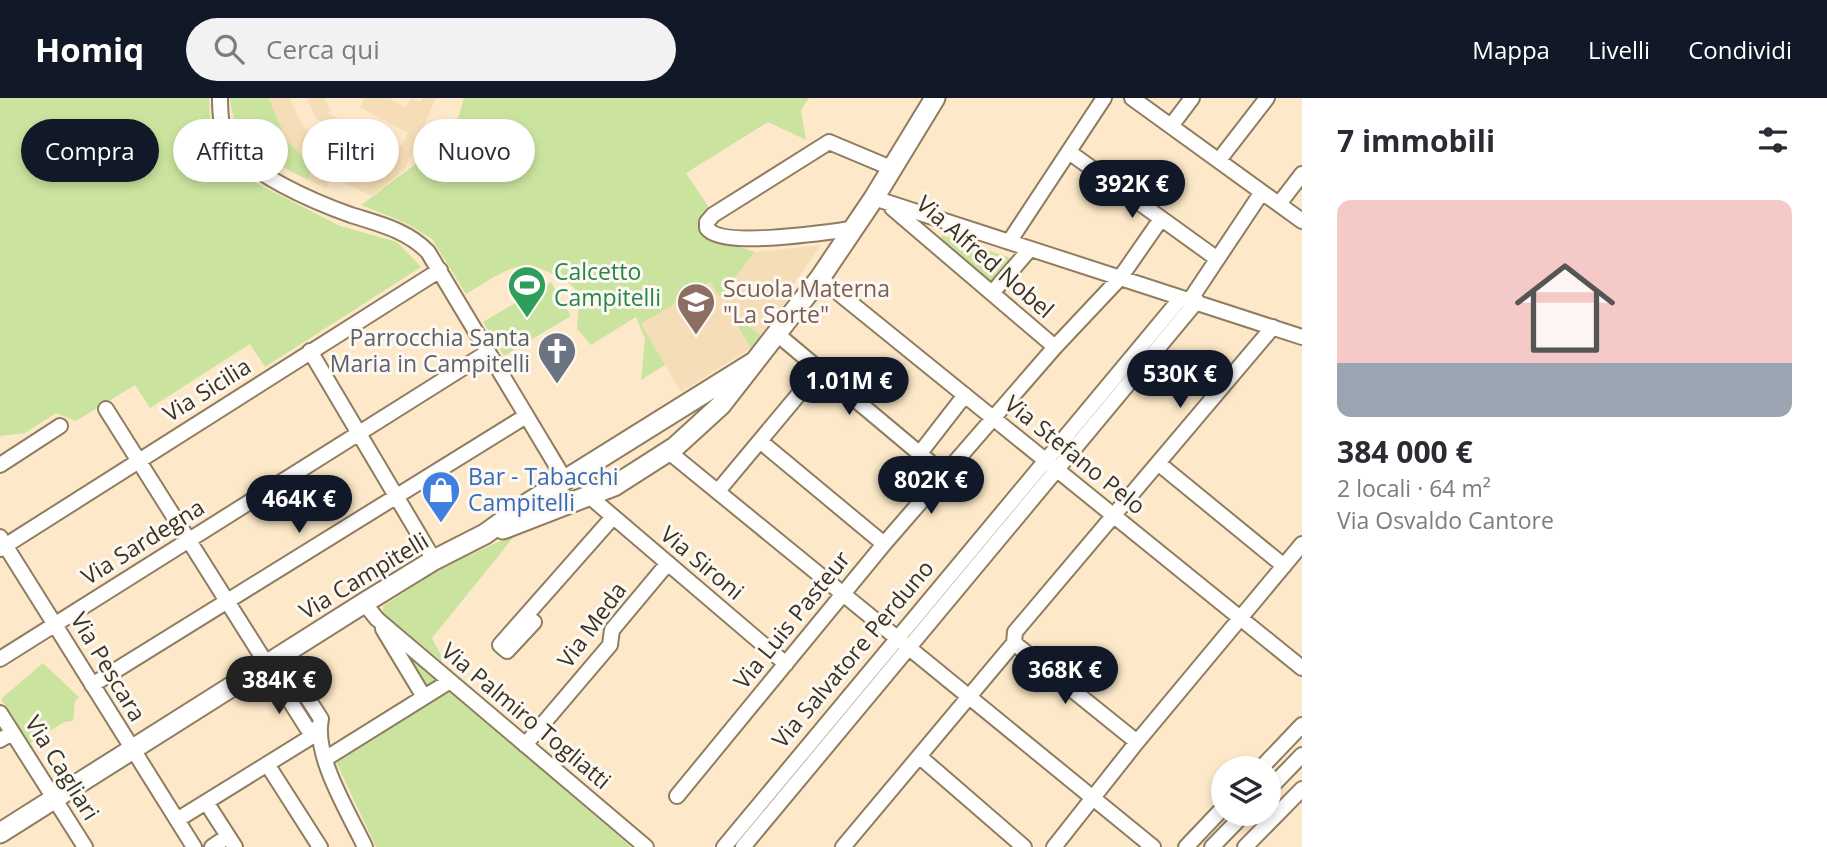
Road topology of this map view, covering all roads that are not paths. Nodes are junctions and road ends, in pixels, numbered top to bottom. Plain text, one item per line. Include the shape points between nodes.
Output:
1 (220, 98) edge
2 (935, 98) edge
3 (1104, 98) edge
4 (1132, 98) edge
5 (1192, 98) edge
6 (1267, 98) edge
7 (1171, 126) junction
8 (1069, 152) junction
9 (1219, 160) junction
10 (891, 168) junction
11 (1302, 174) edge
12 (1262, 192) junction
13 (880, 200) junction
14 (1279, 204) junction
15 (1161, 219) junction
16 (1302, 221) edge
17 (852, 229) junction
18 (1009, 242) junction
19 (1030, 249) junction
20 (1216, 258) junction
21 (440, 270) junction
22 (820, 278) junction
23 (1120, 278) junction
24 (992, 293) junction
25 (1189, 300) junction
26 (1273, 327) junction
27 (777, 334) junction
28 (1302, 337) edge
29 (1055, 347) junction
30 (310, 351) junction
31 (488, 352) junction
32 (754, 362) junction
33 (820, 370) junction
34 (965, 395) junction
35 (106, 409) dead end
36 (527, 416) junction
37 (992, 417) junction
38 (60, 426) dead end
39 (360, 434) junction
40 (761, 442) junction
41 (669, 452) junction
42 (920, 453) junction
43 (139, 460) junction
44 (1044, 460) junction
45 (1158, 463) junction
46 (0, 465) edge
47 (1057, 469) junction
48 (582, 470) junction
49 (944, 474) junction
50 (565, 480) junction
51 (718, 491) junction
52 (592, 495) junction
53 (396, 497) junction
54 (1114, 515) junction
55 (613, 517) junction
56 (485, 534) junction
57 (188, 540) junction
58 (2, 544) edge
59 (884, 544) junction
60 (1302, 544) edge
61 (434, 560) junction
62 (668, 563) junction
63 (1284, 566) junction
64 (845, 593) junction
65 (226, 600) junction
66 (364, 603) junction
67 (526, 616) dead end
68 (1240, 618) junction
69 (377, 619) junction
70 (55, 624) junction
71 (897, 637) junction
72 (1014, 643) junction
73 (908, 648) junction
74 (0, 659) edge
75 (274, 660) junction
76 (786, 664) junction
77 (1302, 668) edge
78 (450, 681) junction
79 (92, 685) junction
80 (424, 697) junction
81 (969, 699) junction
82 (0, 713) edge
83 (1302, 725) edge
84 (318, 732) junction
85 (6, 736) edge
86 (1137, 742) junction
87 (525, 745) junction
88 (132, 749) junction
89 (1302, 755) edge
90 (1272, 756) edge
91 (920, 757) junction
92 (325, 759) junction
93 (267, 764) junction
94 (1281, 777) edge
95 (1302, 789) edge
96 (677, 796) dead end
97 (55, 799) junction
98 (1092, 799) junction
99 (206, 802) junction
100 (177, 820) junction
101 (1211, 821) edge
102 (1232, 826) edge
103 (0, 833) edge
104 (232, 842) edge
105 (189, 845) edge
106 (85, 847) edge
107 (212, 847) edge
108 (320, 847) edge
109 (365, 847) edge
110 (646, 847) edge
111 (724, 847) edge
112 (743, 847) edge
113 (843, 847) edge
114 (1024, 847) edge
115 (1054, 847) edge
116 (1153, 847) edge
117 (1186, 847) edge
118 (1212, 847) edge
119 (1245, 847) edge

1 - 21 street via 226,140 245,161 323,203 418,241
2 - 10 street
3 - 8 street
4 - 7 street
5 - 7 street
6 - 9 street
7 - 9 street
8 - 15 street
8 - 18 street
9 - 12 street
10 - 13 street
10 - 17 street via 829,142 707,222 717,236 770,237
11 - 14 street
12 - 14 street
12 - 20 street
13 - 17 street
13 - 18 street
13 - 24 street, Via Alfred Nobel
14 - 16 street
15 - 20 street
15 - 23 street, Via Luis Pasteur
17 - 22 street
18 - 19 street
19 - 23 street
19 - 24 street
20 - 25 street
21 - 30 street, Via Sicilia
21 - 31 street
22 - 27 street
22 - 34 street, Via Stefano Pelo
23 - 25 street
23 - 29 street, Via Luis Pasteur
24 - 29 street, Via Alfred Nobel
25 - 26 street
25 - 44 street, Via Salvatore Perduno
25 - 47 street, Via Salvatore Perduno
26 - 28 street
26 - 45 street
27 - 32 street
27 - 33 street
29 - 37 street, Via Luis Pasteur
30 - 39 street
30 - 43 street, Via Sicilia
31 - 36 street
31 - 39 street, Via Sardegna
32 - 41 street via 721,405
32 - 48 street, Via Campitelli
33 - 40 street
33 - 42 street
34 - 37 street, Via Stefano Pelo
34 - 42 street
35 - 43 street
36 - 50 street
36 - 53 street
37 - 44 street, Via Stefano Pelo
37 - 49 street, Via Luis Pasteur
38 - 46 street
39 - 53 street
39 - 57 street, Via Sardegna
40 - 51 street
40 - 59 street
41 - 51 street
41 - 52 street
42 - 49 street
43 - 57 street
43 - 58 street, Via Sicilia
44 - 47 street, Via Stefano Pelo
44 - 71 street, Via Salvatore Perduno
45 - 54 street
45 - 63 street
47 - 54 street, Via Stefano Pelo
47 - 73 street, Via Salvatore Perduno
48 - 50 street, Via Campitelli
48 - 52 street
49 - 59 street, Via Luis Pasteur
50 - 56 street, Via Campitelli
51 - 64 street
52 - 55 street, Via Sironi
52 - 56 street
53 - 61 street
53 - 65 street
54 - 68 street, Via Stefano Pelo
54 - 72 street via 1015,632
55 - 62 street, Via Sironi
55 - 67 street
56 - 61 street, Via Campitelli
57 - 65 street
57 - 70 street, Via Sardegna
58 - 70 street, Via Pescara
59 - 64 street, Via Luis Pasteur
60 - 63 street
61 - 66 street, Via Campitelli
62 - 76 street, Via Sironi
62 - 87 street, Via Meda via 612,630 610,645
63 - 68 street
64 - 71 street
64 - 76 street, Via Luis Pasteur
65 - 75 street
65 - 79 street
66 - 69 street, Via Palmiro Togliatti
66 - 75 street, Via Campitelli
68 - 77 street, Via Stefano Pelo
68 - 86 street
69 - 78 street, Via Palmiro Togliatti
69 - 80 street, Via Palmiro Togliatti
70 - 74 street, Via Sardegna
70 - 79 street, Via Pescara
71 - 73 street
71 - 111 street, Via Salvatore Perduno
72 - 81 street
72 - 86 street
73 - 81 street
73 - 112 street, Via Salvatore Perduno
75 - 84 street via 321,719
75 - 88 street, Via Campitelli
76 - 96 street, Via Luis Pasteur
78 - 80 street
78 - 87 street, Via Palmiro Togliatti
79 - 88 street, Via Pescara
80 - 92 street
81 - 91 street
81 - 98 street
82 - 85 street, Via Cagliari
83 - 90 street
84 - 92 street
84 - 93 street
85 - 97 street, Via Cagliari
86 - 98 street
87 - 110 street, Via Palmiro Togliatti
88 - 97 street, Via Campitelli
88 - 100 street, Via Pescara
89 - 94 street
91 - 113 street
91 - 114 street
92 - 109 street
93 - 99 street
93 - 108 street
95 - 119 street
97 - 103 street, Via Campitelli
97 - 106 street, Via Cagliari
98 - 115 street
98 - 116 street
99 - 100 street
99 - 104 street
100 - 105 street, Via Pescara
101 - 117 street
102 - 118 street
104 - 107 street

